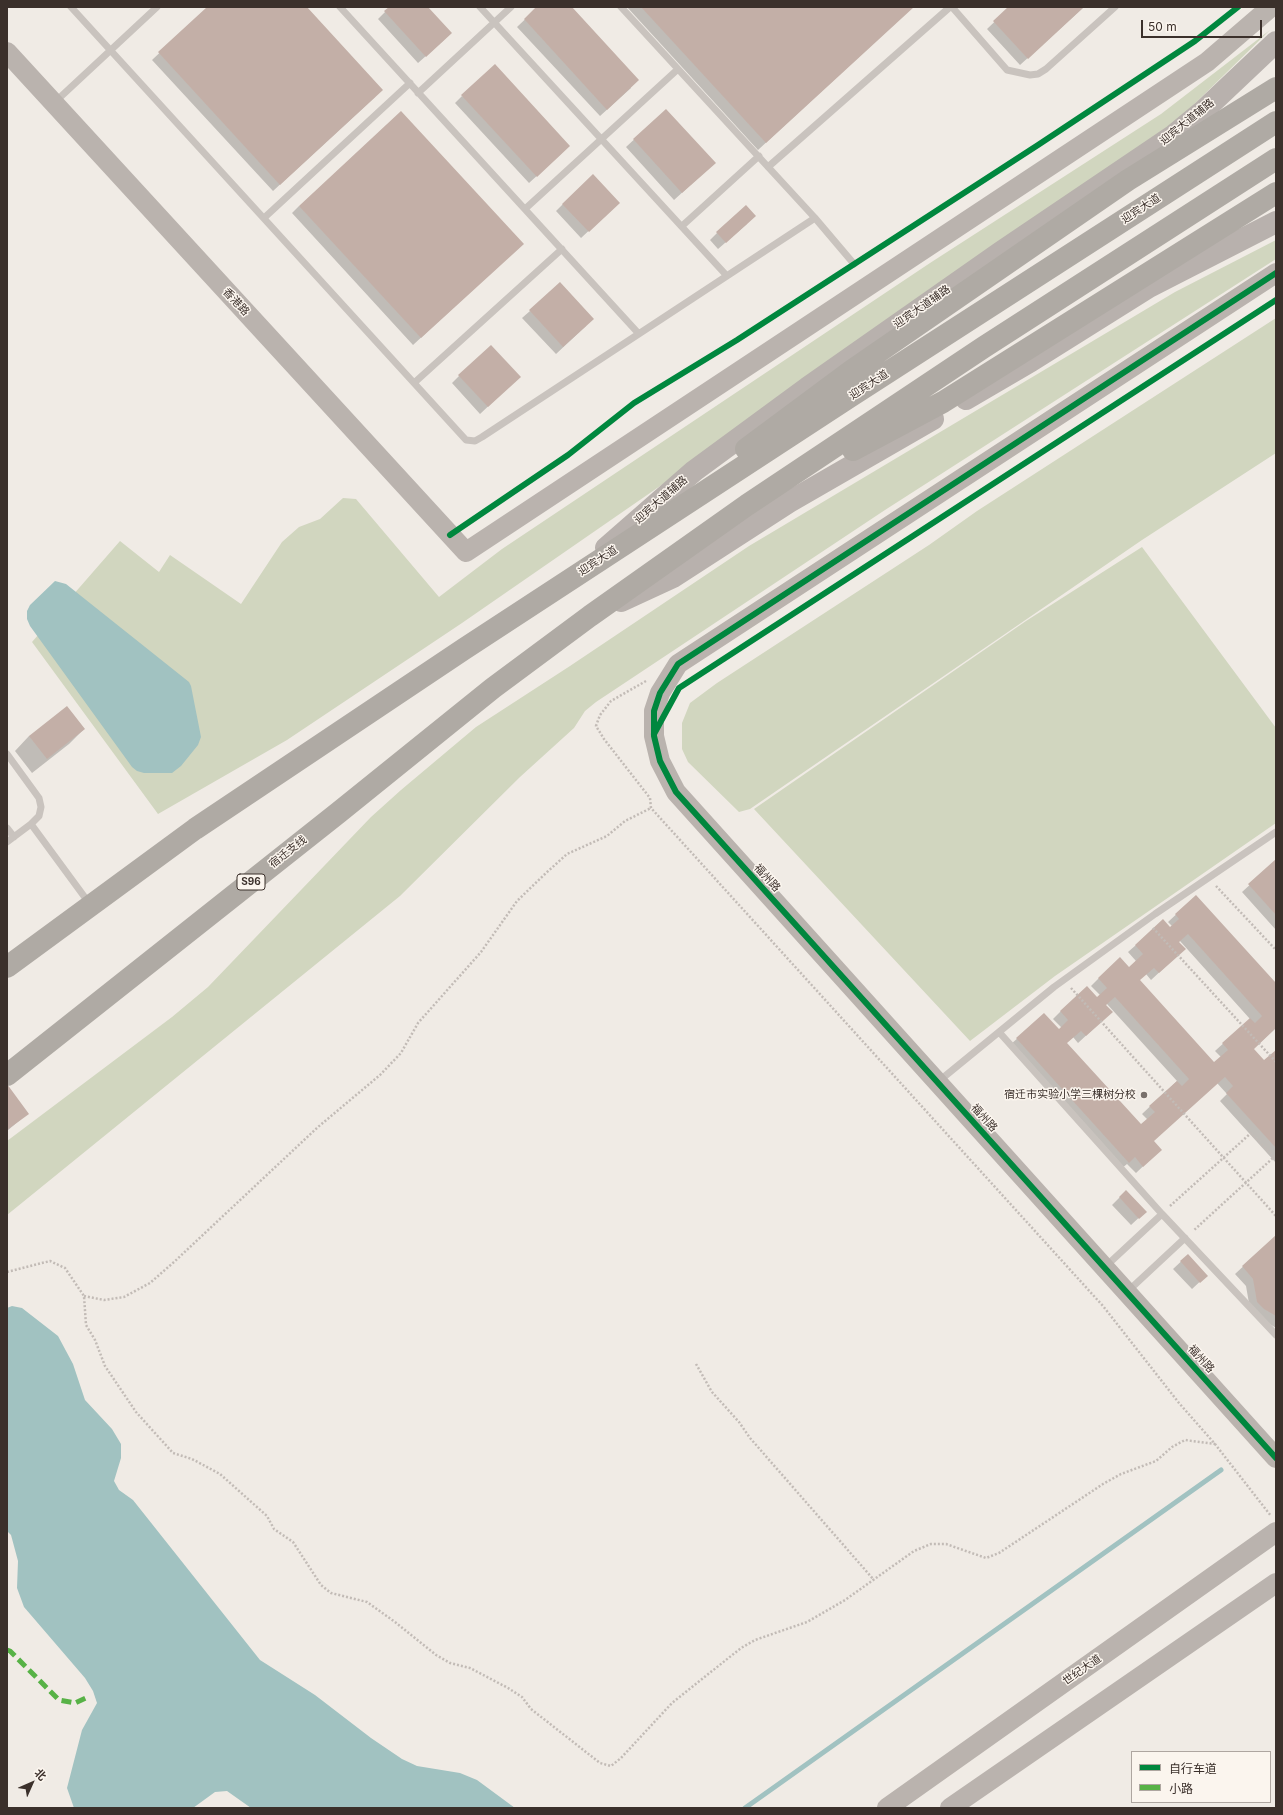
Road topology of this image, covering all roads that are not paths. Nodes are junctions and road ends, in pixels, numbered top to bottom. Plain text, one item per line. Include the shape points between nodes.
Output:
1 (71, 7) edge
2 (157, 7) edge
3 (480, 7) edge
4 (511, 7) edge
5 (622, 7) edge
6 (951, 7) edge
7 (1115, 7) edge
8 (1271, 7) edge
9 (344, 8) edge
10 (1249, 16) edge
11 (494, 22) junction
12 (1276, 42) edge
13 (111, 50) junction
14 (7, 52) edge
15 (678, 69) junction
16 (410, 83) junction
17 (1276, 88) edge
18 (418, 93) junction
19 (54, 104) junction
20 (1276, 122) edge
21 (601, 138) junction
22 (759, 156) junction
23 (1276, 159) edge
24 (768, 167) junction
25 (1276, 193) edge
26 (525, 209) junction
27 (264, 218) junction
28 (815, 218) junction
29 (1276, 222) edge
30 (682, 226) junction
31 (562, 249) junction
32 (854, 264) dead end
33 (1276, 273) edge
34 (727, 276) junction
35 (639, 334) junction
36 (414, 383) junction
37 (747, 505) junction
38 (571, 578) junction
39 (590, 616) junction
40 (7, 754) edge
41 (32, 824) junction
42 (7, 828) edge
43 (1276, 832) edge
44 (14, 837) junction
45 (7, 842) edge
46 (91, 905) junction
47 (7, 967) edge
48 (999, 1032) junction
49 (7, 1074) edge
50 (938, 1082) junction
51 (1162, 1214) junction
52 (1185, 1238) junction
53 (1105, 1267) junction
54 (1127, 1292) junction
55 (1276, 1335) edge
56 (1276, 1458) edge
57 (1274, 1524) edge
58 (1276, 1583) edge
59 (887, 1808) edge
60 (950, 1808) edge

1 - 13 lane
2 - 13 lane
3 - 11 lane
4 - 11 lane
5 - 15 lane
6 - 7 lane via 1007,70 1030,76 1046,69
6 - 24 lane
8 - 10 street
9 - 16 lane
10 - 19 street, 香港路 via 1207,62 466,552
11 - 18 lane
11 - 21 lane
12 - 38 main road, 迎宾大道辅路 via 1174,135 794,397 694,472
13 - 19 lane
13 - 27 lane
14 - 19 street, 香港路
15 - 21 lane
15 - 22 lane
16 - 18 lane
16 - 27 lane
17 - 38 highway via 1128,180 857,366
18 - 26 lane
20 - 38 highway, 迎宾大道
21 - 26 lane
21 - 30 lane
22 - 24 lane
22 - 30 lane
23 - 37 highway via 984,347
24 - 28 lane
25 - 37 highway via 943,402
26 - 31 lane
27 - 36 lane
28 - 32 lane
28 - 34 lane
29 - 39 main road via 1149,287 1031,361 789,502 673,577
30 - 34 lane
31 - 35 lane
31 - 36 lane
33 - 50 street, 福州路 via 678,664 660,694 654,711 654,736 660,761 676,792
34 - 35 lane
35 - 36 lane via 475,441 466,440
37 - 39 highway
38 - 46 highway, 迎宾大道 via 195,829
39 - 49 highway, 宿迁支线 / S96 via 493,688
40 - 41 lane via 39,798 39,816
41 - 44 lane
41 - 46 lane
42 - 44 lane
43 - 48 lane via 1146,920
44 - 45 lane
46 - 47 highway
48 - 50 lane
48 - 51 lane
50 - 53 street, 福州路
51 - 52 lane
51 - 53 lane
52 - 54 lane
52 - 55 lane
53 - 54 street, 福州路
54 - 56 street, 福州路
57 - 59 street, 世纪大道
58 - 60 street

